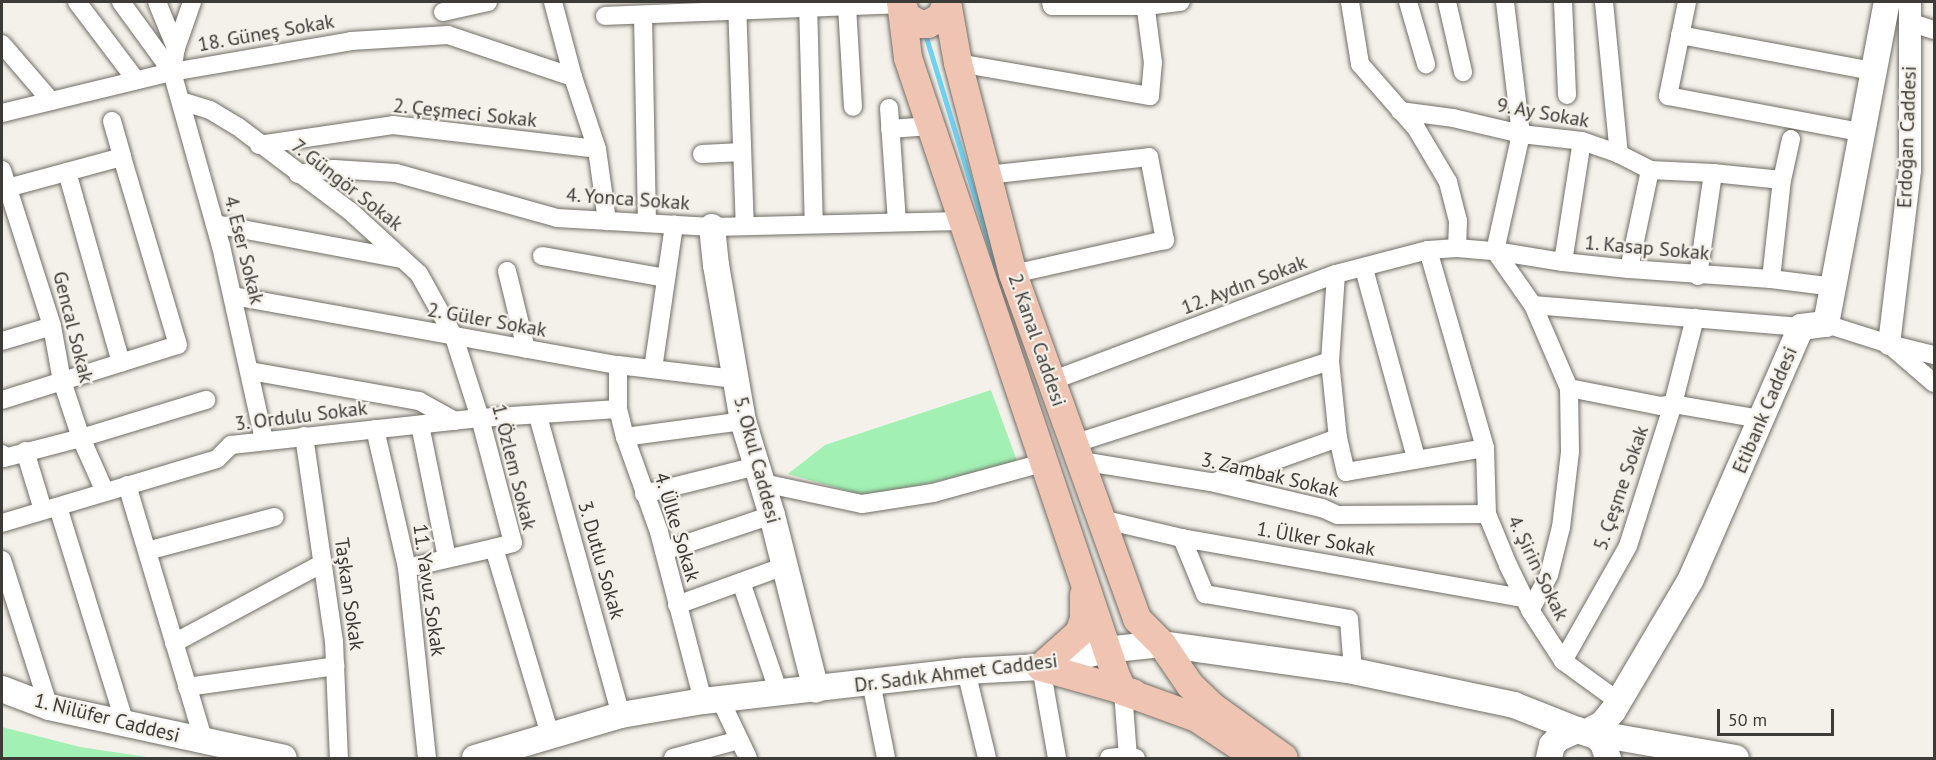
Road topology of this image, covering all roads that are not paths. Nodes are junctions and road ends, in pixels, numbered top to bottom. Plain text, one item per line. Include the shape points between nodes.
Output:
1 (77, 2) edge
2 (120, 2) edge
3 (157, 2) edge
4 (192, 2) edge
5 (488, 2) edge
6 (553, 2) edge
7 (901, 2) edge
8 (947, 2) edge
9 (1051, 2) edge
10 (1180, 2) edge
11 (1350, 2) edge
12 (1407, 2) edge
13 (1447, 2) edge
14 (1505, 2) edge
15 (1563, 2) edge
16 (1604, 2) edge
17 (1687, 2) edge
18 (1886, 2) edge
19 (1145, 4) edge
20 (808, 5) edge
21 (737, 6) edge
22 (846, 6) junction
23 (441, 7) edge
24 (655, 10) edge
25 (1909, 12) edge
26 (605, 16) dead end
27 (1935, 30) edge
28 (448, 35) junction
29 (1680, 35) junction
30 (2, 44) edge
31 (176, 48) junction
32 (958, 63) junction
33 (1426, 64) dead end
34 (1872, 70) junction
35 (172, 72) junction
36 (1463, 72) dead end
37 (573, 77) junction
38 (136, 80) junction
39 (1566, 95) dead end
40 (51, 101) junction
41 (181, 102) junction
42 (853, 107) dead end
43 (889, 108) dead end
44 (1400, 111) junction
45 (2, 113) edge
46 (112, 122) dead end
47 (930, 126) junction
48 (890, 129) junction
49 (1862, 132) junction
50 (1521, 134) junction
51 (1791, 139) dead end
52 (1582, 141) junction
53 (259, 145) junction
54 (597, 149) junction
55 (742, 152) junction
56 (702, 154) dead end
57 (1619, 154) junction
58 (123, 158) junction
59 (2, 170) edge
60 (1650, 170) junction
61 (67, 172) junction
62 (1713, 173) junction
63 (298, 174) junction
64 (987, 175) junction
65 (1782, 180) junction
66 (7, 188) junction
67 (607, 221) junction
68 (962, 221) junction
69 (897, 222) junction
70 (647, 223) junction
71 (215, 224) junction
72 (814, 224) junction
73 (674, 225) junction
74 (745, 226) junction
75 (712, 227) junction
76 (1457, 248) junction
77 (1428, 250) junction
78 (1495, 251) junction
79 (542, 256) dead end
80 (402, 259) junction
81 (1563, 262) junction
82 (1364, 269) junction
83 (1629, 269) junction
84 (507, 271) dead end
85 (1013, 274) junction
86 (1336, 274) junction
87 (1698, 276) junction
88 (666, 278) junction
89 (1771, 279) junction
90 (1834, 286) junction
91 (233, 296) junction
92 (1533, 304) junction
93 (1695, 318) junction
94 (52, 326) junction
95 (1813, 326) junction
96 (454, 337) junction
97 (2, 341) edge
98 (1889, 344) junction
99 (526, 349) junction
100 (1935, 355) edge
101 (1329, 361) junction
102 (121, 363) junction
103 (618, 365) junction
104 (652, 369) junction
105 (250, 371) junction
106 (735, 379) junction
107 (62, 381) junction
108 (1051, 381) junction
109 (1935, 383) edge
110 (1569, 388) junction
111 (2, 400) edge
112 (206, 400) dead end
113 (1673, 404) junction
114 (618, 409) junction
115 (538, 416) junction
116 (480, 418) junction
117 (1760, 419) junction
118 (455, 421) junction
119 (742, 421) junction
120 (420, 425) junction
121 (375, 429) junction
122 (304, 436) junction
123 (625, 437) junction
124 (81, 438) junction
125 (1338, 438) junction
126 (264, 441) junction
127 (1485, 448) junction
128 (25, 451) junction
129 (1077, 453) junction
130 (3, 456) edge
131 (1416, 458) junction
132 (1043, 463) junction
133 (760, 474) junction
134 (1215, 483) junction
135 (127, 485) junction
136 (105, 492) junction
137 (644, 494) junction
138 (50, 508) junction
139 (772, 514) junction
140 (1487, 514) junction
141 (275, 517) dead end
142 (1101, 519) junction
143 (2, 523) edge
144 (1182, 538) junction
145 (494, 548) junction
146 (147, 551) junction
147 (664, 551) junction
148 (447, 558) junction
149 (2, 560) edge
150 (323, 563) junction
151 (785, 566) junction
152 (407, 568) junction
153 (1083, 578) junction
154 (741, 582) junction
155 (1527, 604) junction
156 (678, 605) junction
157 (174, 643) junction
158 (1105, 650) junction
159 (1167, 652) junction
160 (1563, 662) junction
161 (336, 666) junction
162 (1041, 667) junction
163 (966, 671) junction
164 (1353, 671) junction
165 (871, 682) junction
166 (188, 687) junction
167 (2, 689) edge
168 (816, 690) junction
169 (1123, 691) junction
170 (779, 693) junction
171 (711, 700) junction
172 (1618, 702) junction
173 (49, 707) junction
174 (621, 715) junction
175 (1197, 718) junction
176 (125, 724) junction
177 (1582, 731) junction
178 (549, 735) junction
179 (740, 740) junction
180 (204, 741) junction
181 (511, 753) edge
182 (1548, 754) edge
183 (1130, 758) edge
184 (284, 759) edge
185 (339, 759) edge
186 (427, 759) edge
187 (475, 759) edge
188 (673, 759) edge
189 (748, 759) edge
190 (886, 759) edge
191 (987, 759) edge
192 (1058, 759) edge
193 (1109, 759) edge
194 (1241, 759) edge
195 (1257, 759) edge
196 (1284, 759) edge
197 (1608, 759) edge
198 (1736, 759) edge

1 - 38 street
2 - 35 street
3 - 31 street
4 - 31 street
5 - 23 street
6 - 37 street
7 - 8 main road via 907,17 920,24 941,17
7 - 22 street
7 - 47 main road, 2. Kanal Caddesi via 908,58
8 - 32 main road, 2. Kanal Caddesi
9 - 19 street via 1052,6
10 - 19 street
11 - 44 street via 1360,64
12 - 33 street
13 - 36 street
14 - 50 street
15 - 39 street
16 - 57 street
17 - 29 street
18 - 25 street
18 - 34 main road, Etibank Caddesi
19 - 32 street via 1153,63 1150,96
20 - 21 street
20 - 22 street
20 - 72 street
21 - 24 street
21 - 55 street
22 - 42 street
23 - 28 street
24 - 26 street
24 - 70 street
25 - 27 street
25 - 98 street, Erdoğan Caddesi via 1910,170
28 - 35 street, 18. Güneş Sokak via 351,41
28 - 37 street, 18. Güneş Sokak
29 - 34 street
29 - 49 street via 1668,96
30 - 40 street
31 - 35 street
32 - 64 main road, 2. Kanal Caddesi
34 - 49 main road, Etibank Caddesi
35 - 38 street, 18. Güneş Sokak
35 - 41 street, 4. Eser Sokak
37 - 54 street
38 - 40 street, 18. Güneş Sokak
40 - 45 street, 18. Güneş Sokak
41 - 53 street, 7. Güngör Sokak via 210,110
41 - 71 street, 4. Eser Sokak
43 - 48 street
44 - 50 street, 9. Ay Sokak via 1453,118
44 - 76 street via 1416,128 1448,182 1458,221
46 - 58 street
47 - 48 street
47 - 68 main road, 2. Kanal Caddesi
48 - 69 street
49 - 90 main road, Etibank Caddesi
50 - 52 street, 9. Ay Sokak
50 - 78 street
51 - 65 street
52 - 57 street, 9. Ay Sokak
52 - 81 street
53 - 54 street, 2. Çeşmeci Sokak via 393,125
53 - 63 street, 7. Güngör Sokak
54 - 67 street
55 - 56 street
55 - 74 street
57 - 60 street, 9. Ay Sokak
58 - 61 street
58 - 102 street via 178,345
59 - 66 street, Gencal Sokak
60 - 62 street, 9. Ay Sokak
60 - 83 street
61 - 66 street
61 - 102 street
62 - 65 street, 9. Ay Sokak
62 - 87 street
63 - 67 street, 4. Yonca Sokak via 334,169 396,173 557,218
63 - 80 street, 7. Güngör Sokak via 350,211
64 - 85 main road, 2. Kanal Caddesi
64 - 85 street via 1149,157 1165,240
65 - 89 street
66 - 94 street, Gencal Sokak
67 - 70 street, 4. Yonca Sokak
68 - 69 street, 4. Yonca Sokak
68 - 132 main road, 2. Kanal Caddesi
69 - 72 street, 4. Yonca Sokak
70 - 73 street, 4. Yonca Sokak
71 - 80 street
71 - 91 street, 4. Eser Sokak
72 - 74 street, 4. Yonca Sokak
73 - 75 street, 4. Yonca Sokak
73 - 88 street
74 - 75 street, 4. Yonca Sokak
75 - 106 main road, 5. Okul Caddesi
76 - 77 street, 12. Aydın Sokak
76 - 78 street, 1. Kasap Sokak
77 - 82 street, 12. Aydın Sokak
77 - 127 street, 4. Şirin Sokak
78 - 81 street, 1. Kasap Sokak
78 - 92 street
79 - 88 street
80 - 96 street, 7. Güngör Sokak via 419,274
81 - 83 street, 1. Kasap Sokak
82 - 86 street, 12. Aydın Sokak
82 - 131 street
83 - 87 street, 1. Kasap Sokak
84 - 99 street
85 - 108 main road, 2. Kanal Caddesi
86 - 101 street
86 - 108 street, 12. Aydın Sokak
87 - 89 street, 1. Kasap Sokak
88 - 104 street
89 - 90 street, 1. Kasap Sokak
90 - 95 main road, Etibank Caddesi
91 - 96 street, 2. Güler Sokak
91 - 105 street, 4. Eser Sokak
92 - 93 street
92 - 110 street
93 - 95 street
93 - 113 street, 5. Çeşme Sokak
94 - 97 street
94 - 107 street, Gencal Sokak
95 - 98 street
95 - 117 main road, Etibank Caddesi
96 - 99 street, 2. Güler Sokak
96 - 116 street, 1. Özlem Sokak
98 - 100 street
98 - 109 street
99 - 103 street, 2. Güler Sokak
101 - 125 street
101 - 129 street
102 - 107 street
103 - 104 street, 2. Güler Sokak
103 - 114 street, 4. Ülke Sokak
104 - 106 street, 2. Güler Sokak
105 - 118 street via 419,401
105 - 126 street, 4. Eser Sokak
106 - 119 main road, 5. Okul Caddesi
107 - 111 street
107 - 124 street, Gencal Sokak
108 - 129 main road, 2. Kanal Caddesi
110 - 113 street via 1661,406
110 - 155 street via 1570,452 1561,528 1549,575
112 - 124 street
113 - 117 street
113 - 160 street, 5. Çeşme Sokak via 1628,546
114 - 115 street, 3. Ordulu Sokak
114 - 123 street, 4. Ülke Sokak
115 - 116 street, 3. Ordulu Sokak
115 - 174 street, 3. Dutlu Sokak
116 - 118 street, 3. Ordulu Sokak
116 - 145 street, 1. Özlem Sokak via 513,543
117 - 172 main road, Etibank Caddesi via 1691,579
118 - 120 street, 3. Ordulu Sokak
119 - 123 street
119 - 133 main road, 5. Okul Caddesi
120 - 121 street, 3. Ordulu Sokak
120 - 148 street
121 - 122 street, 3. Ordulu Sokak
121 - 152 street, 11. Yavuz Sokak
122 - 126 street, 3. Ordulu Sokak
122 - 150 street, Taşkan Sokak
123 - 137 street, 4. Ülke Sokak
124 - 128 street
124 - 136 street, Gencal Sokak
125 - 131 street via 1346,472
125 - 134 street
126 - 135 street, 3. Ordulu Sokak via 231,445 217,459
127 - 131 street
127 - 140 street, 4. Şirin Sokak
128 - 130 street
128 - 138 street
129 - 134 street, 3. Zambak Sokak
129 - 142 main road, 2. Kanal Caddesi
132 - 133 street via 933,493 862,504
132 - 153 main road, 2. Kanal Caddesi
133 - 137 street
133 - 139 main road, 5. Okul Caddesi
134 - 140 street, 3. Zambak Sokak via 1338,515
135 - 136 street, 3. Ordulu Sokak
135 - 146 street
136 - 138 street, 3. Ordulu Sokak
137 - 147 street, 4. Ülke Sokak
138 - 143 street, 3. Ordulu Sokak
138 - 176 street
139 - 147 street
139 - 151 main road, 5. Okul Caddesi
140 - 155 street, 4. Şirin Sokak
141 - 146 street
142 - 144 street, 1. Ülker Sokak
142 - 159 main road, 2. Kanal Caddesi via 1137,619
144 - 155 street, 1. Ülker Sokak
144 - 164 street via 1205,594 1349,619
145 - 148 street
145 - 178 street, 1. Özlem Sokak
146 - 157 street
147 - 156 street, 4. Ülke Sokak
148 - 152 street
149 - 173 street
150 - 157 street
150 - 161 street, Taşkan Sokak
151 - 154 street
151 - 168 main road, 5. Okul Caddesi
152 - 186 street, 11. Yavuz Sokak
153 - 158 main road, 2. Kanal Caddesi
153 - 162 main road via 1083,619 1078,633
154 - 156 street
154 - 170 street
155 - 160 street, 4. Şirin Sokak
156 - 171 street, 4. Ülke Sokak
157 - 166 street
158 - 159 main road, Dr. Sadık Ahmet Caddesi
158 - 162 main road, Dr. Sadık Ahmet Caddesi
158 - 169 main road, 2. Kanal Caddesi
159 - 164 main road, Dr. Sadık Ahmet Caddesi
159 - 169 main road via 1173,674 1166,687 1155,696
159 - 196 main road, 2. Kanal Caddesi via 1190,685 1214,707
160 - 172 street, 4. Şirin Sokak
161 - 166 street
161 - 185 street, Taşkan Sokak
162 - 163 main road, Dr. Sadık Ahmet Caddesi
162 - 169 main road
162 - 192 street
163 - 165 main road, Dr. Sadık Ahmet Caddesi
163 - 191 street
164 - 177 main road, Dr. Sadık Ahmet Caddesi via 1514,705
165 - 168 main road, Dr. Sadık Ahmet Caddesi
165 - 190 street
166 - 180 street
167 - 173 main road, 1. Nilüfer Caddesi
168 - 170 main road, Dr. Sadık Ahmet Caddesi
169 - 175 main road
169 - 183 street
170 - 171 main road, Dr. Sadık Ahmet Caddesi
171 - 174 main road, Dr. Sadık Ahmet Caddesi
171 - 179 street, 4. Ülke Sokak
172 - 177 main road, Etibank Caddesi via 1602,724
173 - 176 main road, 1. Nilüfer Caddesi
174 - 178 main road, Dr. Sadık Ahmet Caddesi
175 - 194 street via 1216,741
175 - 195 main road
176 - 180 main road, 1. Nilüfer Caddesi
177 - 182 main road, Etibank Caddesi via 1559,738
177 - 197 main road via 1603,743
177 - 198 main road, Dr. Sadık Ahmet Caddesi
178 - 181 main road, Dr. Sadık Ahmet Caddesi
179 - 188 street
179 - 189 street, 4. Ülke Sokak
180 - 184 main road, 1. Nilüfer Caddesi
181 - 187 main road, Dr. Sadık Ahmet Caddesi
183 - 193 street

